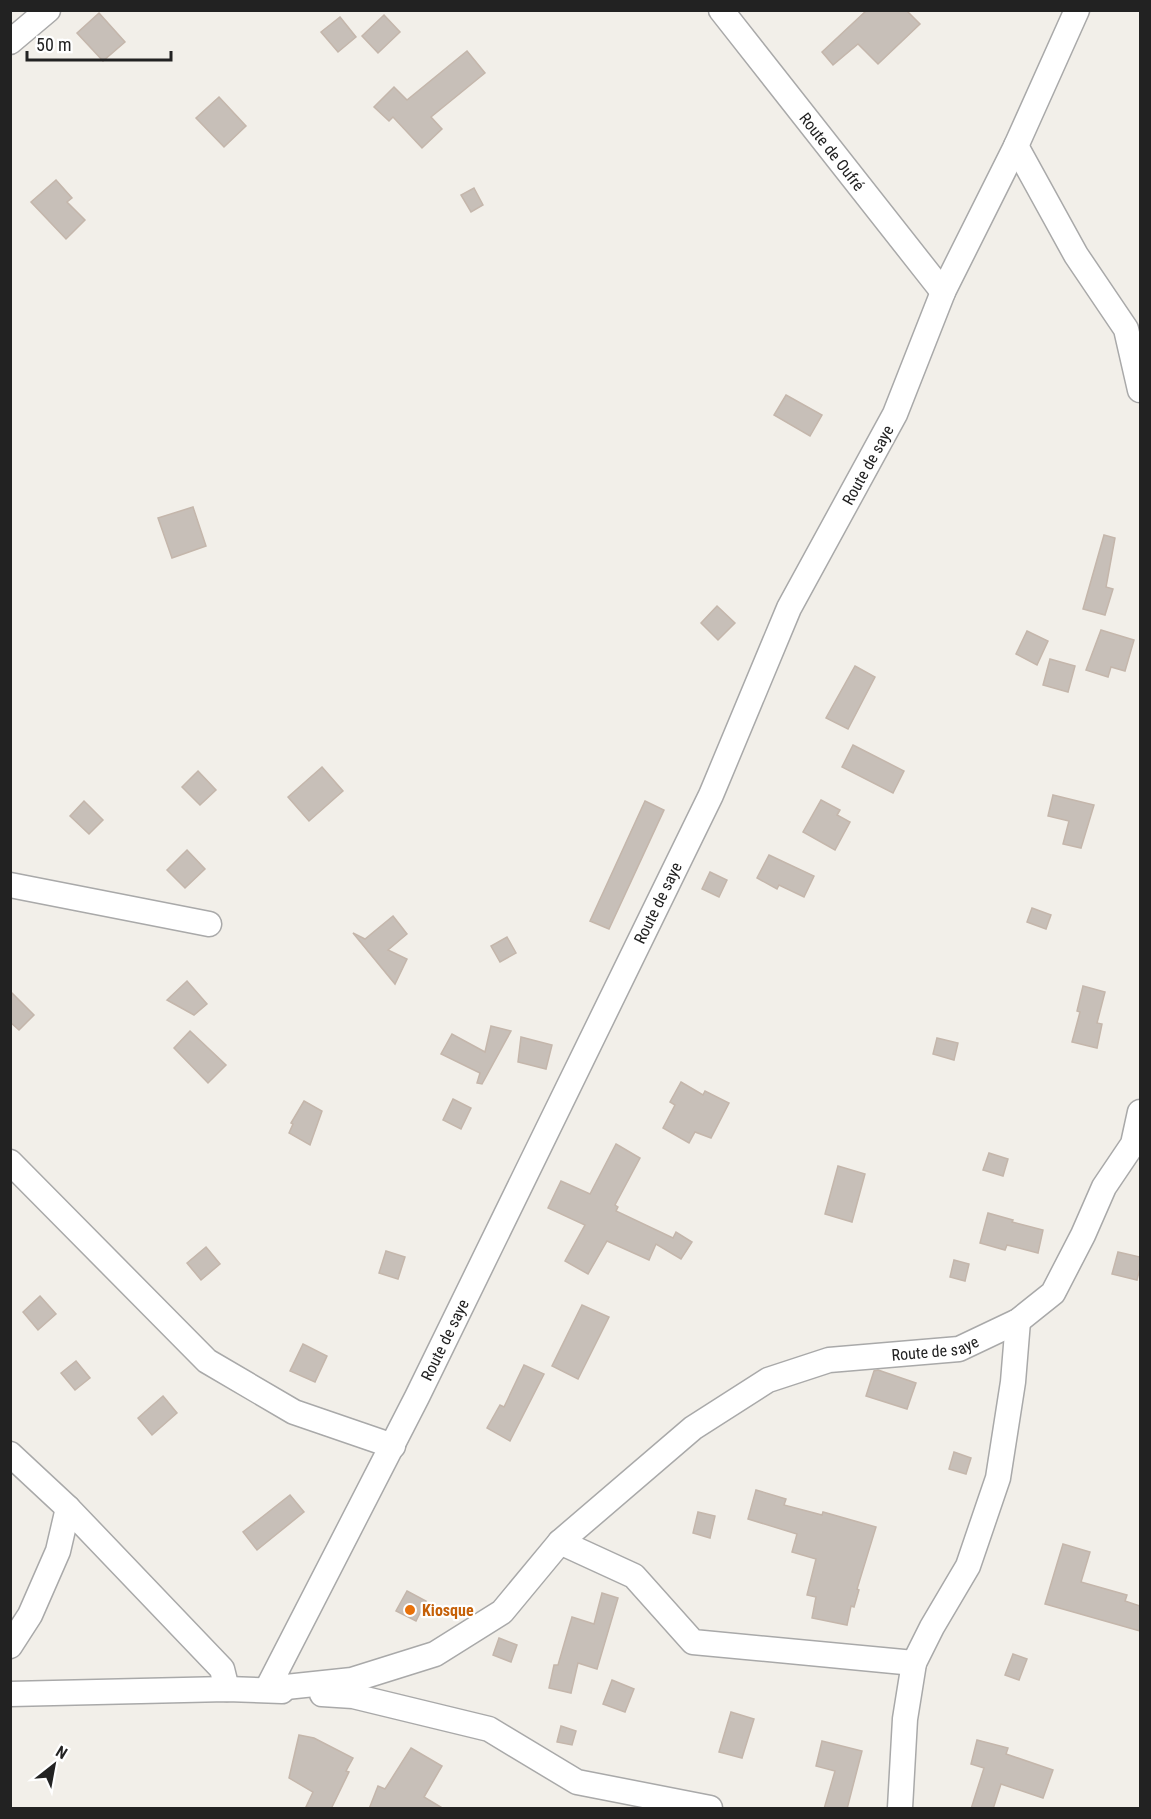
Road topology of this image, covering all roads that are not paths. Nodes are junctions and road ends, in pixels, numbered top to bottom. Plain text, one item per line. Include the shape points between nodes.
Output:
1 (48, 10) edge
2 (721, 10) edge
3 (1077, 10) edge
4 (10, 42) edge
5 (1016, 146) junction
6 (943, 292) junction
7 (1140, 390) edge
8 (10, 885) edge
9 (209, 924) dead end
10 (1140, 1112) edge
11 (1137, 1145) edge
12 (10, 1162) edge
13 (1018, 1321) junction
14 (393, 1446) junction
15 (10, 1454) edge
16 (68, 1509) junction
17 (560, 1542) junction
18 (10, 1646) edge
19 (914, 1663) junction
20 (227, 1689) junction
21 (267, 1689) junction
22 (10, 1694) edge
23 (710, 1809) edge
24 (900, 1809) edge

1 - 4 street
2 - 6 street, Route de Oufré
3 - 5 street, Route de saye
5 - 6 street, Route de saye
5 - 7 street via 1076,255 1126,329
6 - 14 street, Route de saye via 895,414 789,608 711,795
8 - 9 street
10 - 11 street
11 - 13 street, Route de saye via 1104,1187 1053,1293
12 - 14 street via 207,1360 294,1412
13 - 17 street, Route de saye via 959,1349 829,1360 768,1380 693,1428
13 - 19 street via 998,1478 968,1566
14 - 21 street, Route de saye
15 - 16 street
16 - 18 street via 58,1551 30,1615
16 - 20 street via 222,1669
17 - 19 street via 634,1576 693,1642
17 - 21 street, Route de saye via 502,1612 435,1654 352,1680
19 - 24 street via 905,1719
20 - 21 street
20 - 22 street
21 - 23 street via 352,1696 489,1729 578,1782

